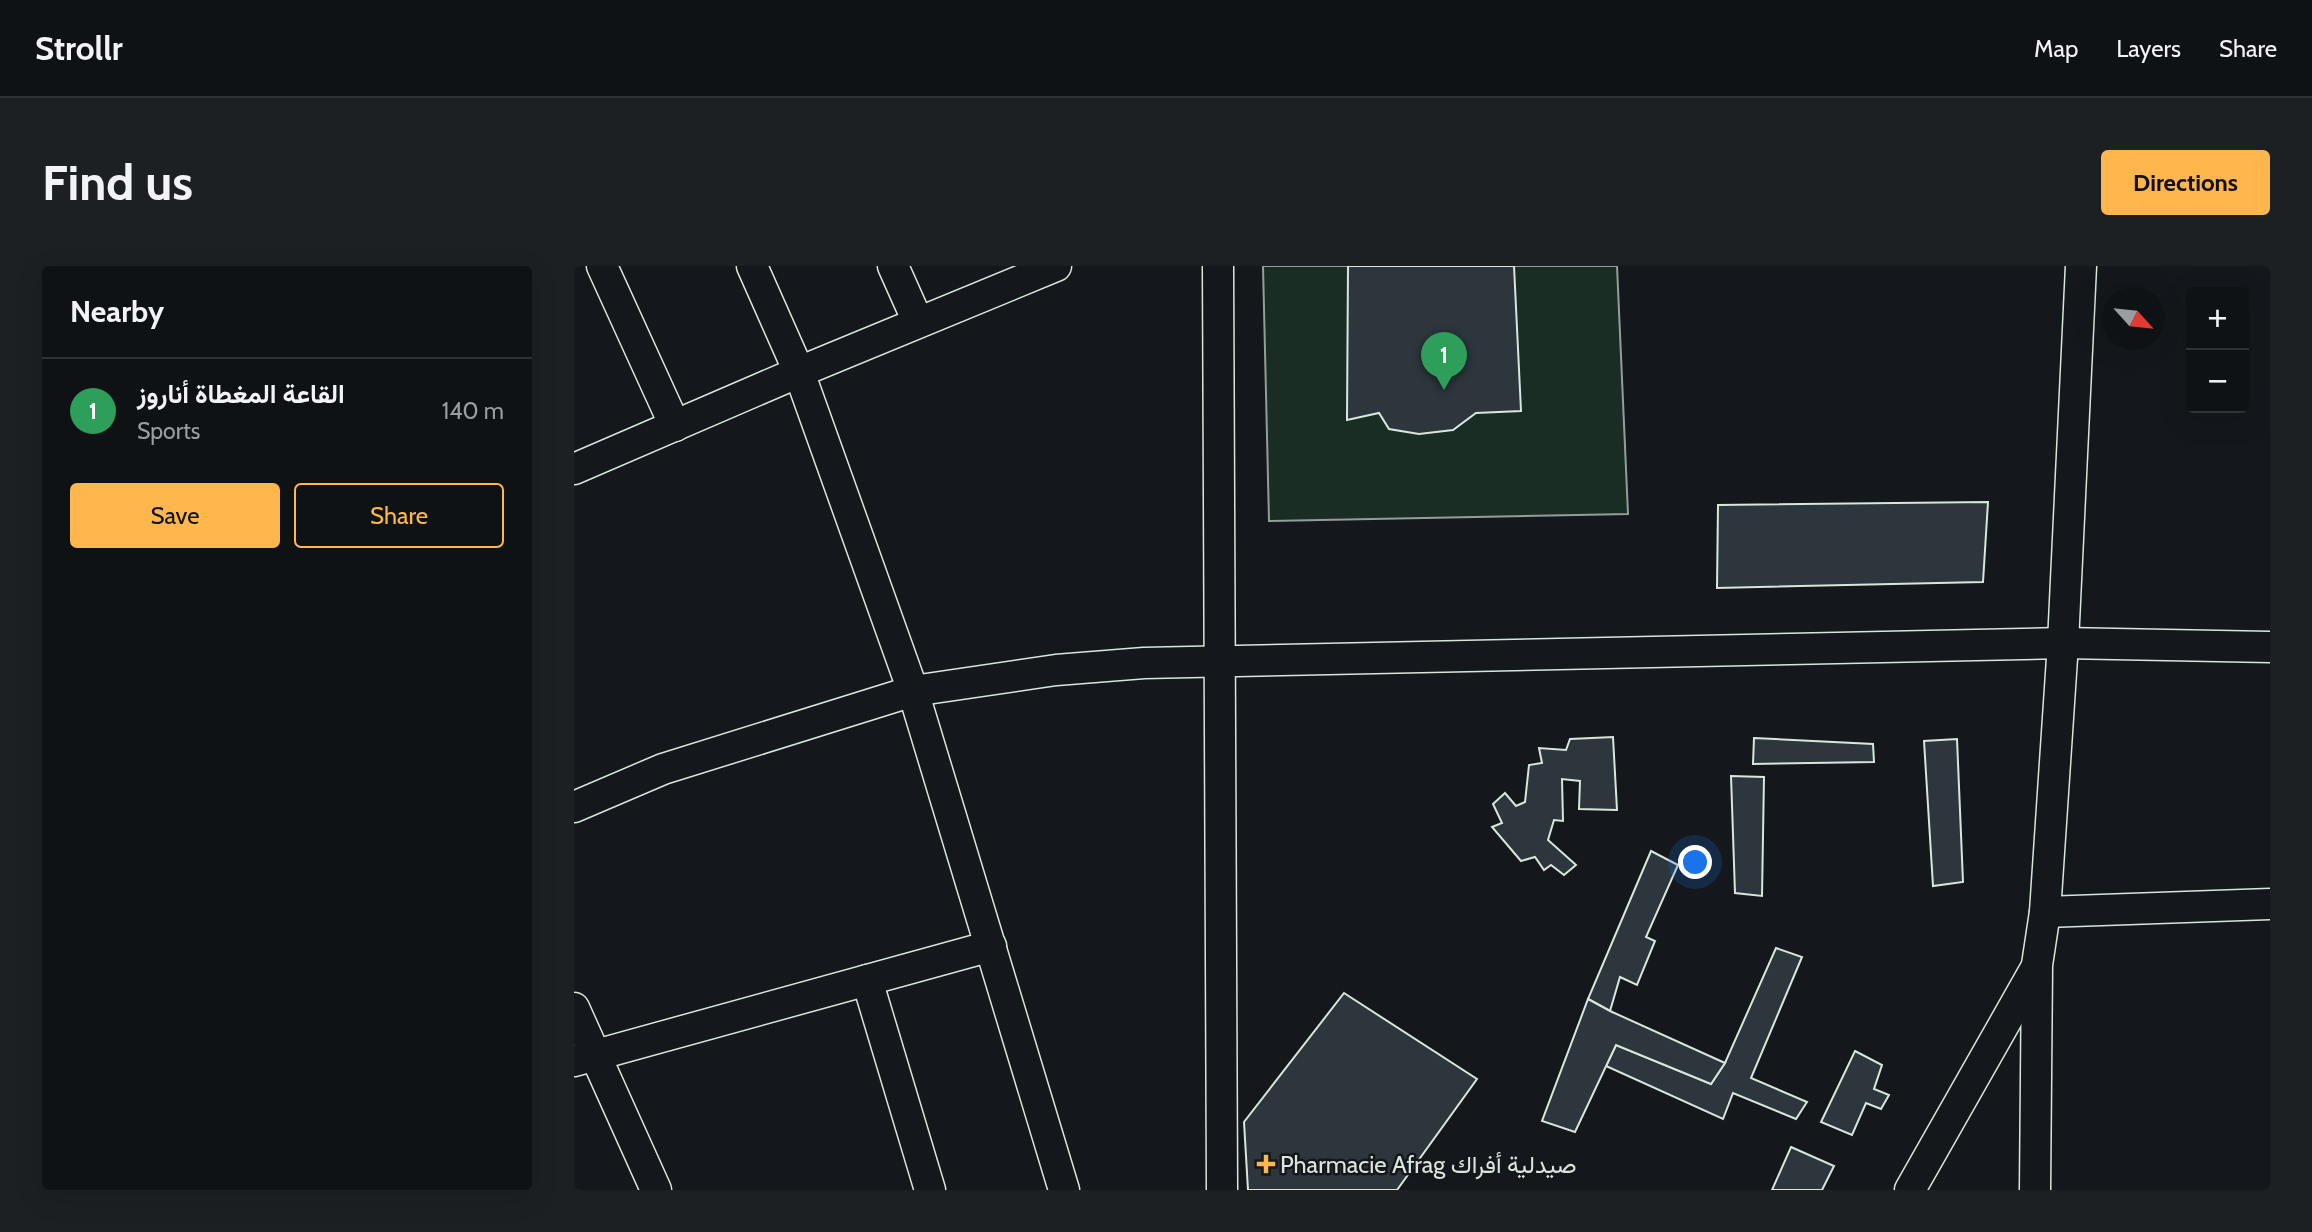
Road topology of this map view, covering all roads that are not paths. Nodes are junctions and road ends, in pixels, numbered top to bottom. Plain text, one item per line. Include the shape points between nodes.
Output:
1 (602, 266) edge
2 (751, 266) edge
3 (893, 266) edge
4 (1218, 266) edge
5 (2081, 266) edge
6 (1038, 269) edge
7 (918, 322) junction
8 (799, 372) junction
9 (675, 426) junction
10 (574, 469) edge
11 (2063, 643) junction
12 (2270, 647) edge
13 (1219, 663) junction
14 (913, 691) junction
15 (574, 807) edge
16 (2270, 904) edge
17 (2045, 912) junction
18 (991, 946) junction
19 (2037, 965) junction
20 (867, 980) junction
21 (574, 1009) edge
22 (584, 1057) edge
23 (1215, 1188) edge
24 (656, 1190) edge
25 (930, 1190) edge
26 (1064, 1190) edge
27 (1910, 1190) edge
28 (2035, 1190) edge

1 - 9 street
2 - 8 street
3 - 7 street
4 - 13 street
5 - 11 street
6 - 7 street
7 - 8 street
8 - 9 street
8 - 14 street
9 - 10 street
11 - 12 street
11 - 13 street
11 - 17 street
13 - 14 street via 1056,670
13 - 23 street
14 - 15 street via 663,769
14 - 18 street
16 - 17 street
17 - 19 street
18 - 20 street
18 - 26 street
19 - 27 street
19 - 28 street
20 - 22 street
20 - 25 street
21 - 22 street
22 - 24 street

